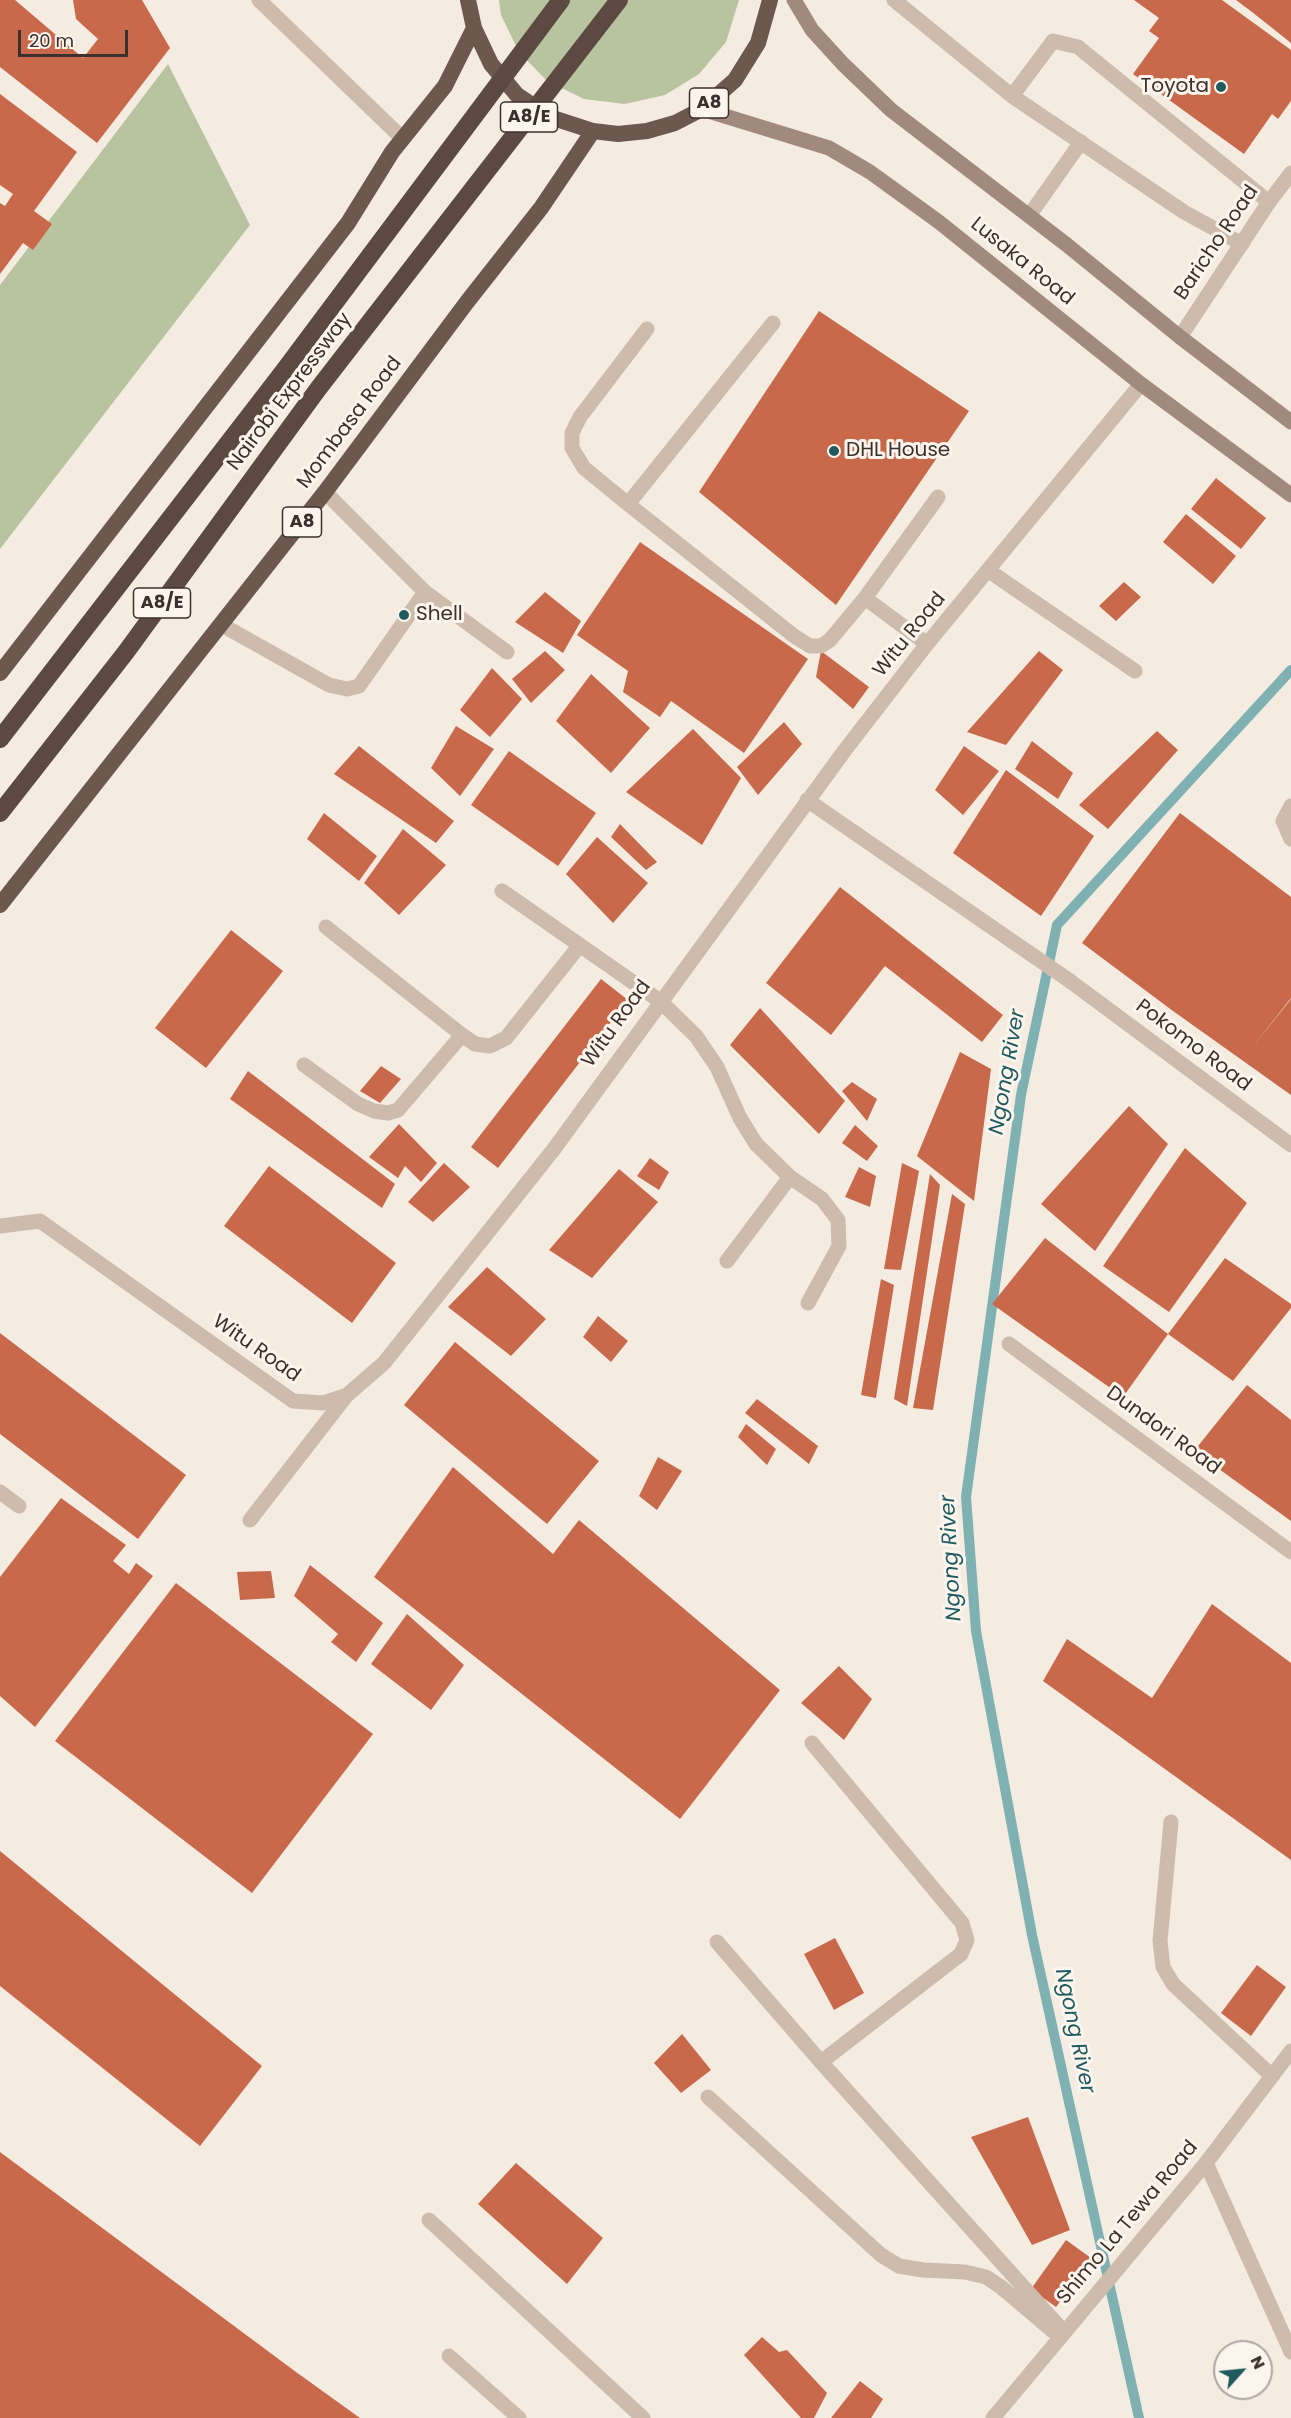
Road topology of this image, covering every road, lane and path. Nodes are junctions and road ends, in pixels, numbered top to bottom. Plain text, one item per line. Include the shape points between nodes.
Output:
1 (259, 0) edge
2 (468, 0) edge
3 (561, 0) edge
4 (619, 0) edge
5 (770, 0) edge
6 (794, 0) edge
7 (894, 0) edge
8 (474, 28) junction
9 (1012, 96) junction
10 (702, 109) junction
11 (593, 131) junction
12 (402, 138) junction
13 (1081, 142) junction
14 (1291, 173) edge
15 (1269, 202) junction
16 (1029, 216) junction
17 (1242, 244) junction
18 (773, 323) dead end
19 (647, 329) dead end
20 (1180, 337) junction
21 (1141, 384) junction
22 (1291, 422) edge
23 (325, 492) junction
24 (1291, 495) edge
25 (938, 497) dead end
26 (628, 504) junction
27 (990, 571) junction
28 (425, 592) junction
29 (865, 598) junction
30 (222, 625) junction
31 (927, 644) junction
32 (507, 652) dead end
33 (1135, 671) dead end
34 (0, 673) edge
35 (0, 739) edge
36 (807, 800) junction
37 (1291, 806) edge
38 (0, 813) edge
39 (1291, 839) edge
40 (502, 891) dead end
41 (0, 905) edge
42 (327, 927) dead end
43 (580, 945) junction
44 (660, 1001) junction
45 (462, 1035) junction
46 (304, 1065) dead end
47 (1291, 1145) edge
48 (790, 1177) junction
49 (0, 1226) edge
50 (728, 1261) dead end
51 (808, 1303) dead end
52 (1010, 1344) dead end
53 (347, 1395) junction
54 (0, 1492) edge
55 (19, 1506) dead end
56 (250, 1520) dead end
57 (1291, 1552) edge
58 (812, 1743) dead end
59 (1171, 1822) dead end
60 (717, 1942) dead end
61 (1291, 2051) edge
62 (821, 2062) junction
63 (1272, 2076) junction
64 (708, 2097) dead end
65 (1206, 2163) junction
66 (429, 2220) dead end
67 (1062, 2335) junction
68 (1291, 2352) edge
69 (449, 2356) dead end
70 (519, 2418) edge
71 (643, 2418) edge
72 (993, 2418) edge

1 - 12 street
2 - 8 highway, A8
3 - 35 highway, Nairobi Expressway / A8/E via 283,372
4 - 38 highway, Nairobi Expressway / A8/E via 318,389 126,652
5 - 10 highway, A8 via 758,43 735,80
6 - 16 main road, Lusaka Road via 812,30 891,110
7 - 9 street
8 - 11 highway, A8 via 491,64 517,94 550,117
8 - 12 highway via 445,86
9 - 13 street
9 - 15 street via 1053,41 1078,47
10 - 11 highway, A8 via 647,131
10 - 21 main road, Lusaka Road via 829,148 870,172 939,222
11 - 23 highway, Mombasa Road / A8 via 541,208
12 - 34 highway via 348,223
13 - 16 street
13 - 17 street via 1184,212
14 - 15 street, Baricho Road
15 - 17 street, Baricho Road
16 - 20 main road, Lusaka Road
17 - 20 street, Baricho Road
18 - 26 street
19 - 26 street via 572,433 572,448 584,468
20 - 22 main road, Lusaka Road
21 - 24 main road, Lusaka Road
21 - 27 street, Witu Road
23 - 28 street
23 - 30 highway, Mombasa Road / A8
25 - 29 street
26 - 29 street via 810,646 821,646 830,640
27 - 31 street, Witu Road
27 - 33 street
28 - 30 street via 359,686 347,689 329,685
28 - 32 street
29 - 31 street
30 - 41 highway, Mombasa Road / A8
31 - 36 street, Witu Road
36 - 44 street, Witu Road
36 - 47 street, Pokomo Road via 1070,981
37 - 39 street via 1283,821
40 - 43 street
42 - 45 street
43 - 44 street
43 - 45 street via 506,1038 490,1046 475,1044
44 - 48 street via 696,1036 717,1067 756,1144
44 - 53 street, Witu Road via 554,1149 384,1363
45 - 46 street via 398,1110 388,1113 358,1104
48 - 50 street
48 - 51 street via 822,1199 838,1220 839,1246
49 - 53 street, Witu Road via 40,1221 293,1401 323,1403
52 - 57 street, Dundori Road
53 - 56 street
54 - 55 street
58 - 62 street via 962,1923 967,1940 961,1954
59 - 63 street via 1160,1941 1163,1968 1173,1984
60 - 62 street
61 - 63 street, Shimo La Tewa Road
62 - 67 street
63 - 65 street, Shimo La Tewa Road
64 - 67 street via 881,2255 899,2266 986,2277
65 - 67 street, Shimo La Tewa Road
65 - 68 street
66 - 71 street
67 - 72 street, Shimo La Tewa Road
69 - 70 street

